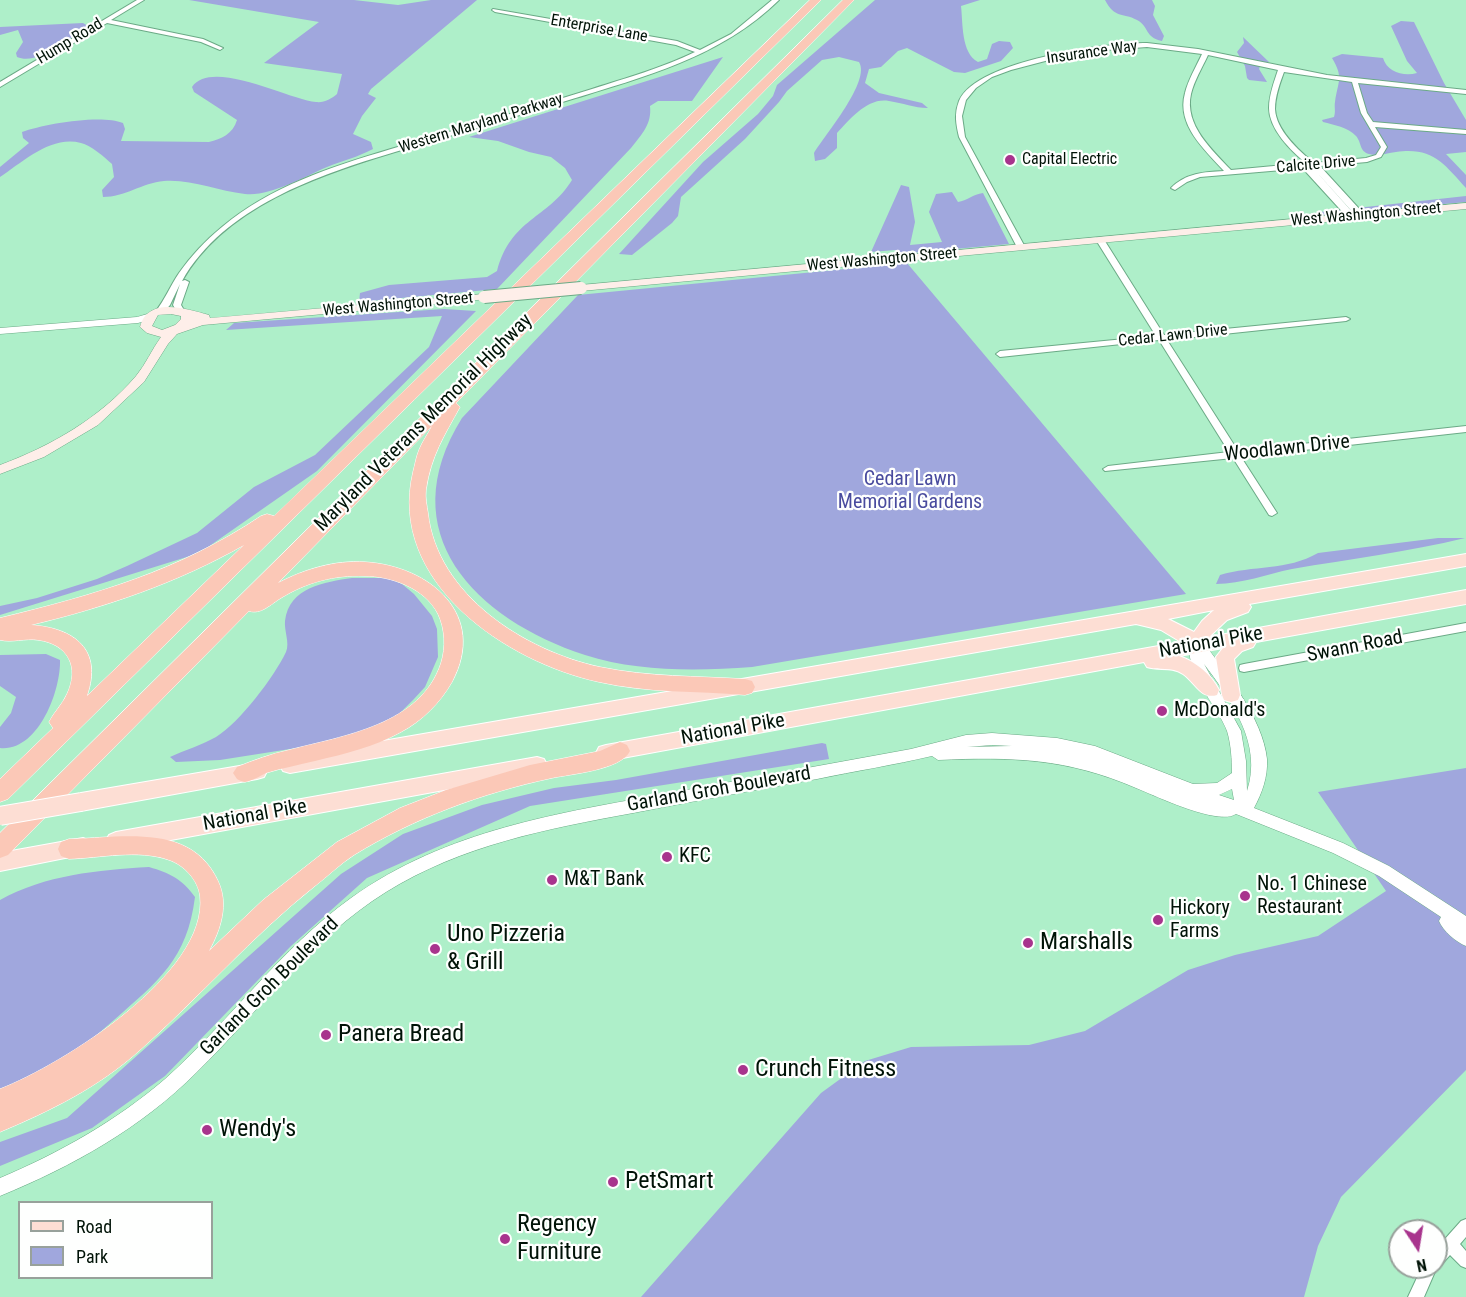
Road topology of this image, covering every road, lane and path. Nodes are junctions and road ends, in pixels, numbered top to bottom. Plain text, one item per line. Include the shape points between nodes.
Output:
1 (141, 0) edge
2 (776, 0) edge
3 (816, 0) edge
4 (849, 0) edge
5 (495, 10) dead end
6 (105, 21) junction
7 (220, 48) dead end
8 (700, 52) junction
9 (1205, 54) junction
10 (1282, 69) junction
11 (1355, 83) junction
12 (0, 85) edge
13 (1466, 92) edge
14 (1370, 124) junction
15 (1466, 132) edge
16 (1311, 165) junction
17 (1229, 172) junction
18 (1175, 188) dead end
19 (1466, 206) edge
20 (1356, 216) junction
21 (1100, 240) junction
22 (1021, 247) junction
23 (194, 260) junction
24 (545, 302) junction
25 (183, 312) junction
26 (298, 313) junction
27 (155, 314) junction
28 (1346, 319) dead end
29 (45, 328) junction
30 (177, 329) junction
31 (149, 330) junction
32 (0, 331) edge
33 (1161, 337) junction
34 (1000, 354) dead end
35 (1466, 429) edge
36 (365, 437) junction
37 (40, 452) junction
38 (1235, 455) junction
39 (1108, 469) dead end
40 (0, 470) edge
41 (1272, 513) dead end
42 (1466, 560) edge
43 (1359, 579) junction
44 (1466, 597) edge
45 (1117, 621) junction
46 (0, 625) edge
47 (1466, 627) edge
48 (1275, 632) junction
49 (0, 635) edge
50 (1197, 645) junction
51 (1244, 668) dead end
52 (745, 687) junction
53 (1210, 690) junction
54 (1231, 695) junction
55 (888, 702) junction
56 (99, 750) junction
57 (620, 751) junction
58 (911, 755) junction
59 (244, 773) junction
60 (1239, 776) junction
61 (0, 785) edge
62 (1188, 787) junction
63 (0, 793) edge
64 (1244, 812) junction
65 (0, 816) edge
66 (4, 845) edge
67 (69, 849) junction
68 (0, 862) edge
69 (1384, 871) junction
70 (1466, 925) edge
71 (1466, 938) edge
72 (0, 1102) edge
73 (0, 1119) edge
74 (0, 1187) edge
75 (1466, 1226) edge
76 (1449, 1244) joint
77 (1466, 1261) edge
78 (1425, 1279) edge
79 (1416, 1297) edge

1 - 6 street, Hump Road
2 - 8 street, Western Maryland Parkway via 746,26
3 - 36 highway, Maryland Veterans Memorial Highway
4 - 24 highway, Maryland Veterans Memorial Highway
5 - 8 street, Enterprise Lane via 677,43
6 - 7 street via 212,43
6 - 12 street, Hump Road
8 - 23 street, Western Maryland Parkway via 636,76 308,178 239,217
9 - 10 street, Insurance Way
9 - 17 street via 1187,98 1187,115 1198,136
9 - 22 street, Insurance Way via 1149,45 1110,47 1008,68 983,80 968,94 958,110 959,129
10 - 11 street, Insurance Way
10 - 16 street via 1272,104 1273,117 1284,136
11 - 13 street, Insurance Way
11 - 14 street, Calcite Drive
14 - 15 street
14 - 16 street, Calcite Drive via 1384,147 1379,156
16 - 17 street, Calcite Drive
16 - 20 street via 1309,170
17 - 18 street, Calcite Drive via 1192,177
19 - 20 main road, West Washington Street
20 - 21 main road, West Washington Street
21 - 22 main road, West Washington Street
21 - 33 street
22 - 26 main road, West Washington Street, bridge
23 - 25 street, Western Maryland Parkway via 177,305
23 - 27 street, Western Maryland Parkway via 179,279 168,304
24 - 52 highway via 464,393 427,448 416,497 424,546 437,571 473,612 537,653 577,669 650,683
24 - 56 highway, Maryland Veterans Memorial Highway
25 - 26 main road, West Washington Street via 204,317
25 - 27 main road, West Washington Street
25 - 30 main road via 187,321
26 - 30 main road, West Washington Street via 196,323
27 - 29 street via 138,321
27 - 31 main road via 146,323
28 - 33 street, Cedar Lawn Drive
29 - 31 street via 129,326
29 - 32 street
30 - 31 main road, West Washington Street via 161,333
30 - 37 main road via 161,342 142,377 113,407 82,431
31 - 37 main road via 153,342 129,382
33 - 34 street, Cedar Lawn Drive
33 - 38 street
35 - 38 street, Woodlawn Drive
36 - 46 highway via 253,530 192,565 118,594
36 - 63 highway, Maryland Veterans Memorial Highway
37 - 40 main road
38 - 39 street, Woodlawn Drive
38 - 41 street
42 - 43 main road, National Pike
43 - 45 main road, National Pike
43 - 50 main road via 1353,585 1236,608 1205,628
44 - 48 main road, National Pike
45 - 50 main road via 1162,623 1176,628
45 - 52 main road, National Pike
47 - 51 street, Swann Road
48 - 50 main road, National Pike
48 - 54 main road via 1228,651 1224,657
49 - 61 highway via 40,633 66,641 84,662 82,687 64,716
50 - 53 street via 1196,662
50 - 54 street
50 - 55 main road, National Pike
52 - 59 main road, National Pike
53 - 55 main road via 1186,665 1164,660 905,705
53 - 60 street via 1234,731
54 - 64 street via 1258,750 1257,783
55 - 57 main road, National Pike
56 - 59 highway via 256,606 292,583 346,569 385,571 417,582 442,602 454,633 450,665 431,698 414,713 394,727 345,747 266,763
56 - 66 highway, Maryland Veterans Memorial Highway
57 - 67 main road, National Pike
57 - 73 highway via 603,759 530,774 447,800 408,815 345,849 271,907 130,1043 59,1093
58 - 62 street, Garland Groh Boulevard via 966,741 1022,740 1095,752
58 - 64 street, Garland Groh Boulevard via 1022,751 1056,756 1087,763 1208,808
58 - 74 street, Garland Groh Boulevard via 548,822 445,853 386,883 325,928 156,1097 69,1155
59 - 65 main road, National Pike, bridge
60 - 62 street via 1228,786 1215,790
60 - 64 street
62 - 64 street, Garland Groh Boulevard
64 - 69 street
67 - 68 main road, National Pike
67 - 72 highway via 153,847 187,858 199,867 213,895 207,934 193,959 122,1033 56,1077
69 - 70 street
69 - 71 street
75 - 76 street
76 - 77 street
78 - 79 street

